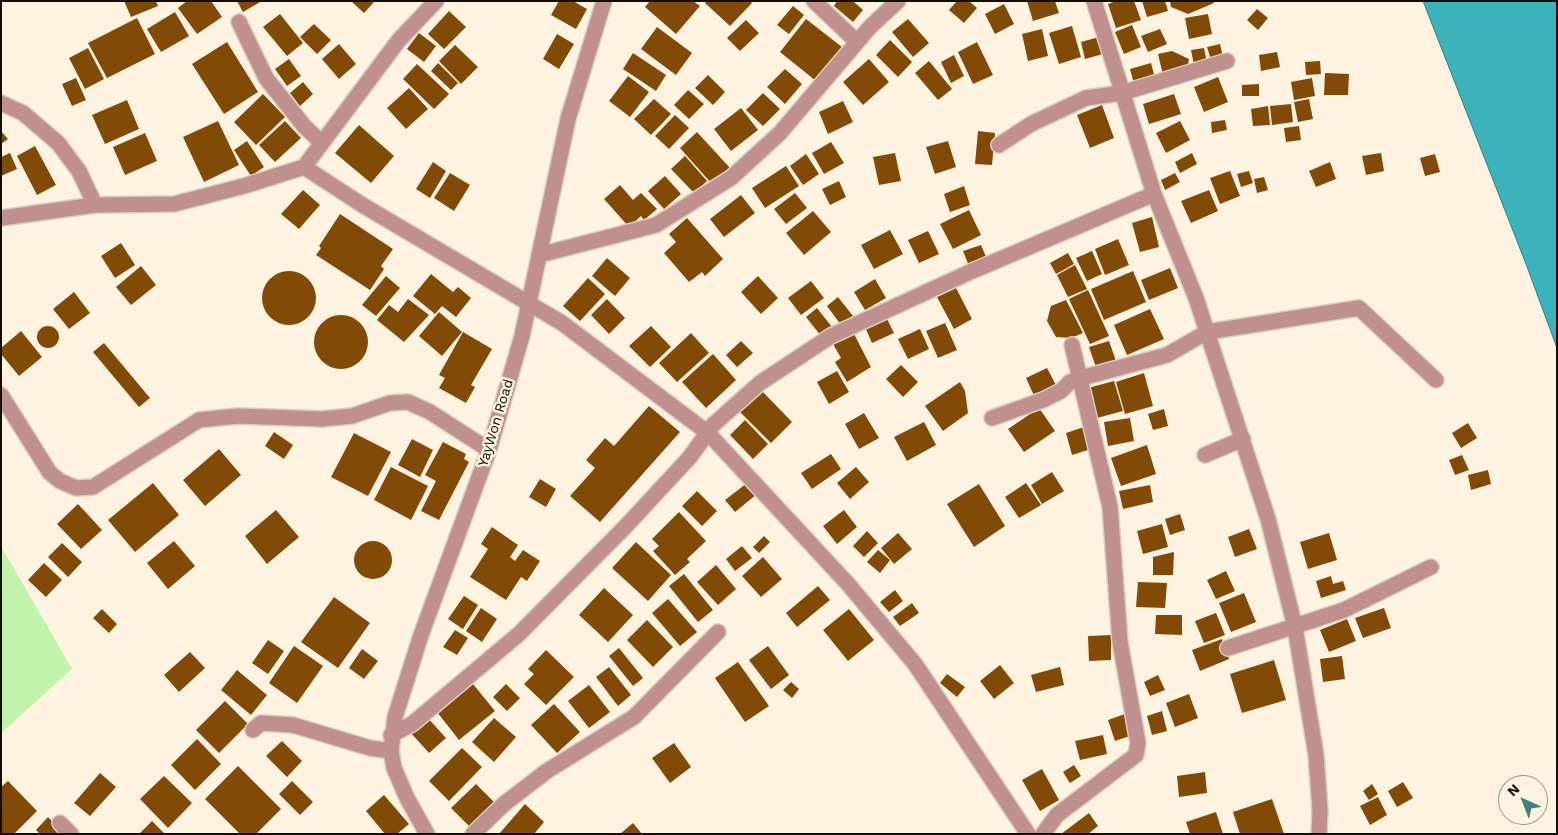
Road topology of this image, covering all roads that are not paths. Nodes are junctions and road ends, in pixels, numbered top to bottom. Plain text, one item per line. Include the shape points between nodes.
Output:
1 (436, 1) edge
2 (604, 1) edge
3 (814, 1) edge
4 (898, 1) edge
5 (1094, 1) edge
6 (239, 22) dead end
7 (857, 42) junction
8 (1227, 61) dead end
9 (1122, 93) junction
10 (1, 103) edge
11 (322, 143) junction
12 (999, 145) dead end
13 (304, 167) junction
14 (1154, 194) junction
15 (95, 204) junction
16 (1, 218) edge
17 (538, 255) junction
18 (528, 301) junction
19 (1207, 332) junction
20 (1072, 345) dead end
21 (1081, 378) junction
22 (1436, 380) dead end
23 (1, 394) edge
24 (992, 418) dead end
25 (708, 433) junction
26 (1243, 439) junction
27 (489, 450) junction
28 (1205, 455) dead end
29 (1431, 567) dead end
30 (1295, 627) junction
31 (718, 632) dead end
32 (1228, 648) dead end
33 (252, 730) dead end
34 (391, 743) junction
35 (60, 822) dead end
36 (71, 834) edge
37 (426, 834) edge
38 (473, 834) edge
39 (1028, 834) edge
40 (1043, 834) edge
41 (1319, 834) edge

1 - 11 street via 399,40
2 - 17 street, YayWon Road via 568,119
3 - 7 street
4 - 7 street
5 - 9 street
6 - 11 street via 266,78 304,126
7 - 17 street via 780,133 731,178 656,225
8 - 9 street
9 - 12 street via 1086,98 1031,124
9 - 14 street
10 - 15 street via 23,113 58,143 79,171
11 - 13 street
13 - 15 street via 174,204
13 - 18 street via 364,206
14 - 19 street
14 - 25 street via 830,336 760,383
15 - 16 street
17 - 18 street, YayWon Road
18 - 25 street
18 - 27 street, YayWon Road via 522,336
19 - 21 street via 1168,355
19 - 22 street via 1359,308
19 - 26 street
20 - 21 street
21 - 24 street via 1043,400
21 - 40 street via 1110,507 1120,642 1138,743 1136,755 1057,815
23 - 27 street via 50,473 76,488 93,487 199,420 238,416 322,419 352,416 390,403 408,402 430,412
25 - 34 street via 633,518 519,634
25 - 39 street via 848,584 915,664
26 - 28 street
26 - 30 street via 1268,518
27 - 34 street, YayWon Road via 421,635
29 - 30 street via 1344,610
30 - 32 street
30 - 41 street via 1316,756
31 - 38 street via 634,717 547,771 504,804
33 - 34 street via 261,723 293,725 370,748
34 - 37 street via 398,778
35 - 36 street

